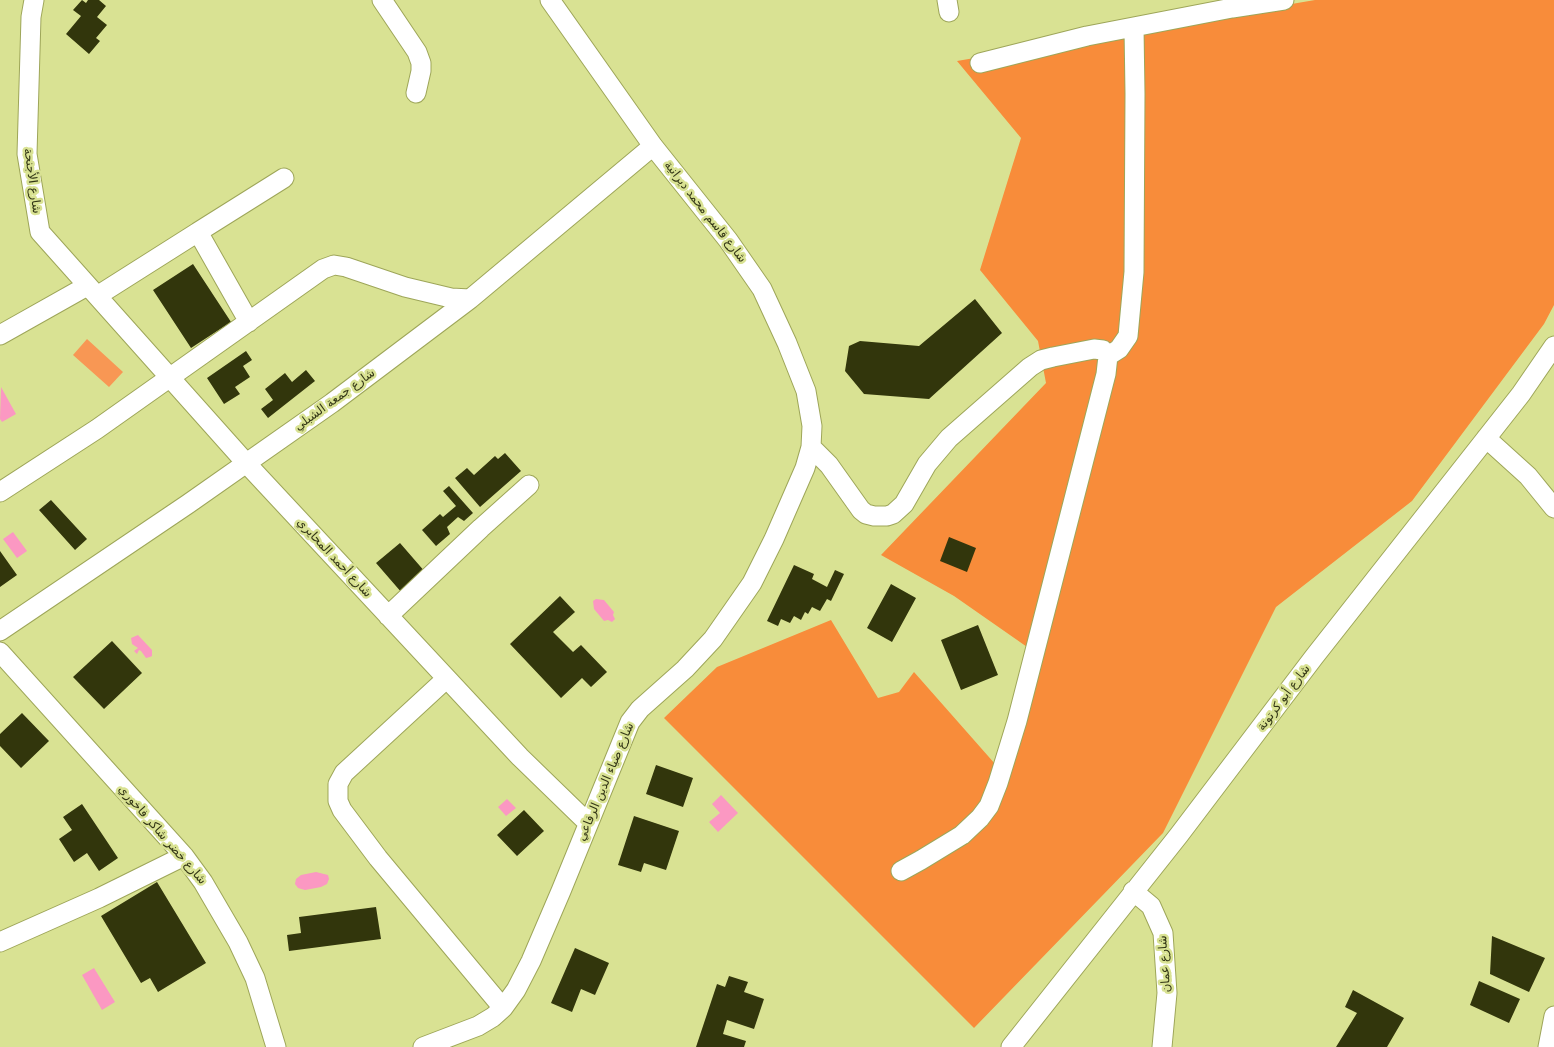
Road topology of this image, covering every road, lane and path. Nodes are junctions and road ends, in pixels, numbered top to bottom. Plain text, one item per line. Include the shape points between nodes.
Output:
1 (34, 0) edge
2 (382, 0) edge
3 (550, 0) edge
4 (1284, 0) edge
5 (1134, 27) junction
6 (980, 63) dead end
7 (416, 93) dead end
8 (654, 146) junction
9 (284, 178) dead end
10 (198, 232) junction
11 (92, 291) junction
12 (470, 299) junction
13 (249, 322) junction
14 (0, 336) edge
15 (1554, 346) edge
16 (1108, 356) junction
17 (170, 379) junction
18 (1486, 438) junction
19 (811, 446) junction
20 (246, 464) junction
21 (529, 485) dead end
22 (0, 492) edge
23 (1554, 508) edge
24 (388, 616) junction
25 (0, 631) edge
26 (0, 652) edge
27 (446, 679) junction
28 (588, 824) junction
29 (184, 856) junction
30 (902, 871) dead end
31 (1133, 891) junction
32 (0, 942) edge
33 (502, 1008) junction
34 (1554, 1016) edge
35 (276, 1047) edge
36 (423, 1047) edge
37 (1011, 1047) edge
38 (1162, 1047) edge
39 (1548, 1047) edge

1 - 11 street, شارع الأجنحة via 30,17 26,154 40,232
2 - 7 street via 420,58
3 - 8 street, شارع قاسم محمد ديرانية
4 - 5 street
5 - 6 street
5 - 16 street via 1134,272 1128,336 1119,349
8 - 12 street, شارع جمعة الشبلي
8 - 19 street, شارع قاسم محمد ديرانية via 762,289 806,391 811,418
9 - 10 street
10 - 11 street
10 - 13 street
11 - 14 street
11 - 17 street, شارع أحمد المحايري
12 - 13 street via 405,287 334,266 323,269
12 - 20 street, شارع جمعة الشبلي
13 - 17 street
15 - 18 street, شارع أبو كرتونة
16 - 19 street via 1103,350 1094,349 1041,360 1030,367 949,438 927,464 904,504 887,516 874,516 861,510
16 - 30 street via 1027,682 989,806 962,835
17 - 20 street, شارع أحمد المحايري
17 - 22 street
18 - 23 street via 1528,476
18 - 31 street, شارع أبو كرتونة
19 - 28 street, شارع ضياء الدين الرفاعي via 805,468 752,582 713,639 685,669 640,708 630,722
20 - 24 street, شارع أحمد المحايري
20 - 25 street, شارع جمعة الشبلي
21 - 24 street
24 - 27 street, شارع أحمد المحايري
26 - 29 street, شارع خضر شاكر فاخوري
27 - 28 street, شارع أحمد المحايري
27 - 33 street via 344,773 338,784 338,801 378,858
28 - 33 street, شارع ضياء الدين الرفاعي via 531,961
29 - 32 street
29 - 35 street, شارع خضر شاكر فاخوري via 204,882 238,942 255,978
31 - 37 street, شارع أبو كرتونة
31 - 38 street, شارع عمان via 1151,906 1163,933 1167,993
33 - 36 street, شارع ضياء الدين الرفاعي via 478,1026
34 - 39 street

